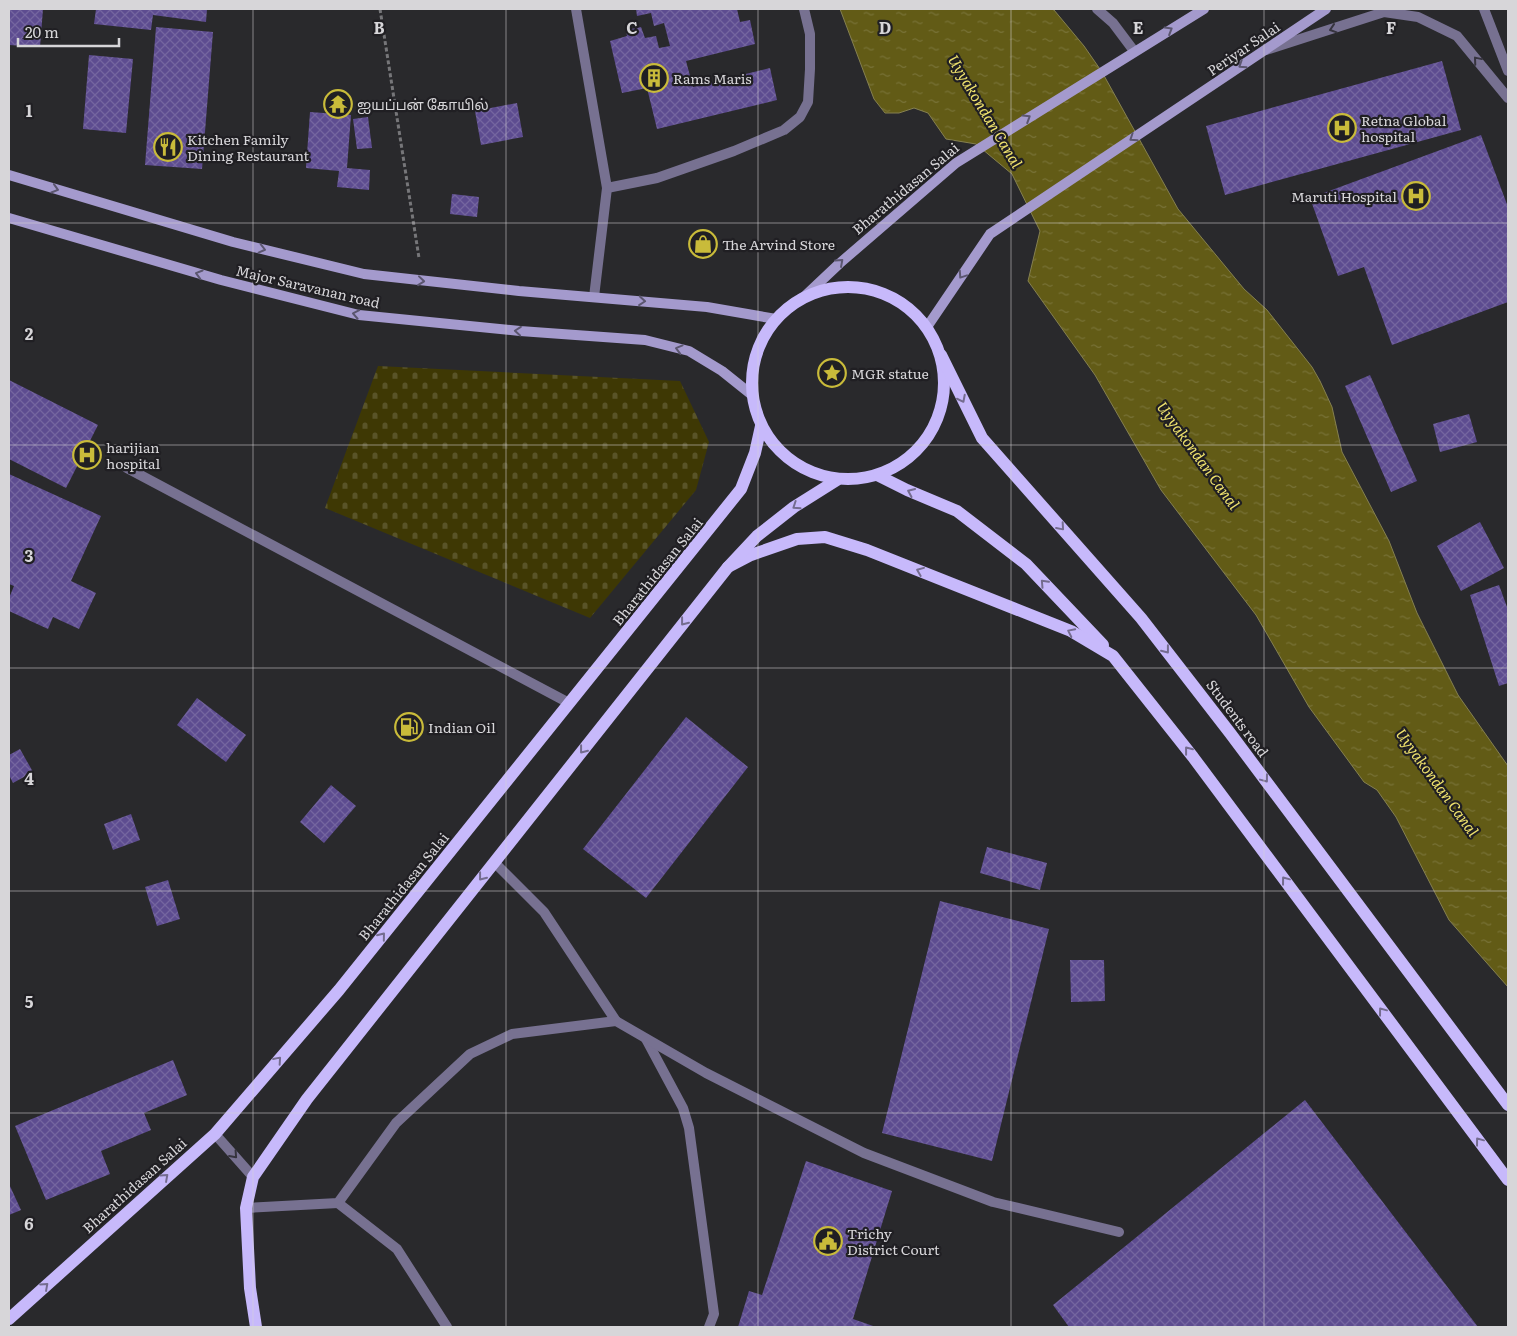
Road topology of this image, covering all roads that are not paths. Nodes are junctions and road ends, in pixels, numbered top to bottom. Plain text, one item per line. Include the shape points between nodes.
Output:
1 (576, 9) edge
2 (804, 9) edge
3 (1097, 9) edge
4 (1204, 9) edge
5 (1326, 9) edge
6 (1484, 9) edge
7 (1134, 51) junction
8 (1263, 52) junction
9 (1508, 71) edge
10 (1508, 98) edge
11 (9, 175) edge
12 (606, 188) junction
13 (9, 218) edge
14 (805, 296) junction
15 (594, 298) junction
16 (776, 319) junction
17 (927, 327) junction
18 (941, 355) junction
19 (752, 395) junction
20 (761, 426) junction
21 (127, 468) dead end
22 (879, 476) junction
23 (837, 480) junction
24 (728, 567) junction
25 (1113, 656) junction
26 (570, 703) junction
27 (494, 862) junction
28 (616, 1021) junction
29 (645, 1038) junction
30 (1508, 1105) edge
31 (215, 1134) junction
32 (253, 1177) junction
33 (1508, 1180) edge
34 (338, 1203) junction
35 (246, 1208) junction
36 (1119, 1232) dead end
37 (9, 1319) edge
38 (256, 1327) edge
39 (447, 1327) edge
40 (709, 1327) edge

1 - 12 street
2 - 12 street via 810,34 810,69 808,102 800,117 784,130 734,151 656,178
3 - 7 street via 1113,23
7 -> 4 main road
5 - 8 main road, Periyar Salai
6 - 9 street
14 -> 7 main road, Bharathidasan Salai via 956,163
10 -> 8 street via 1457,36 1418,17 1384,12
8 -> 17 main road, Periyar Salai via 990,234
11 -> 15 main road, Major Saravanan road via 233,242 364,274
12 - 15 street
19 -> 13 main road, Major Saravanan road via 689,351 645,340 359,315 221,280
14 - 16 main road, Students road
14 - 17 main road, Students road via 832,288 859,287 885,294 908,307
15 -> 16 main road, Major Saravanan road via 707,307
16 - 19 main road, Students road via 761,342 753,368
17 - 18 main road, Students road
18 - 22 main road via 944,387 938,418 922,446 899,467
18 -> 30 main road, Students road via 982,438 1142,618
19 - 20 main road, Students road
20 - 23 main road via 780,453 806,471
20 - 26 main road, Bharathidasan Salai via 741,489
21 - 26 street
22 - 23 main road
25 -> 22 main road via 1026,564 957,511
23 -> 24 main road via 794,507 758,536
25 -> 24 main road via 1071,631 867,550 825,537 797,539
24 -> 27 main road
33 -> 25 main road via 1193,757
31 -> 26 main road, Bharathidasan Salai via 339,990
27 - 28 street via 544,912
27 -> 32 main road via 306,1099
28 - 29 street
28 - 34 street via 512,1034 470,1054 396,1123
29 - 36 street via 706,1073 864,1153 993,1202
29 - 40 street via 683,1108 689,1128 714,1314
31 -> 32 street
37 -> 31 main road, Bharathidasan Salai
32 - 35 main road
34 - 35 street
34 - 39 street via 397,1249
35 - 38 main road via 250,1288

